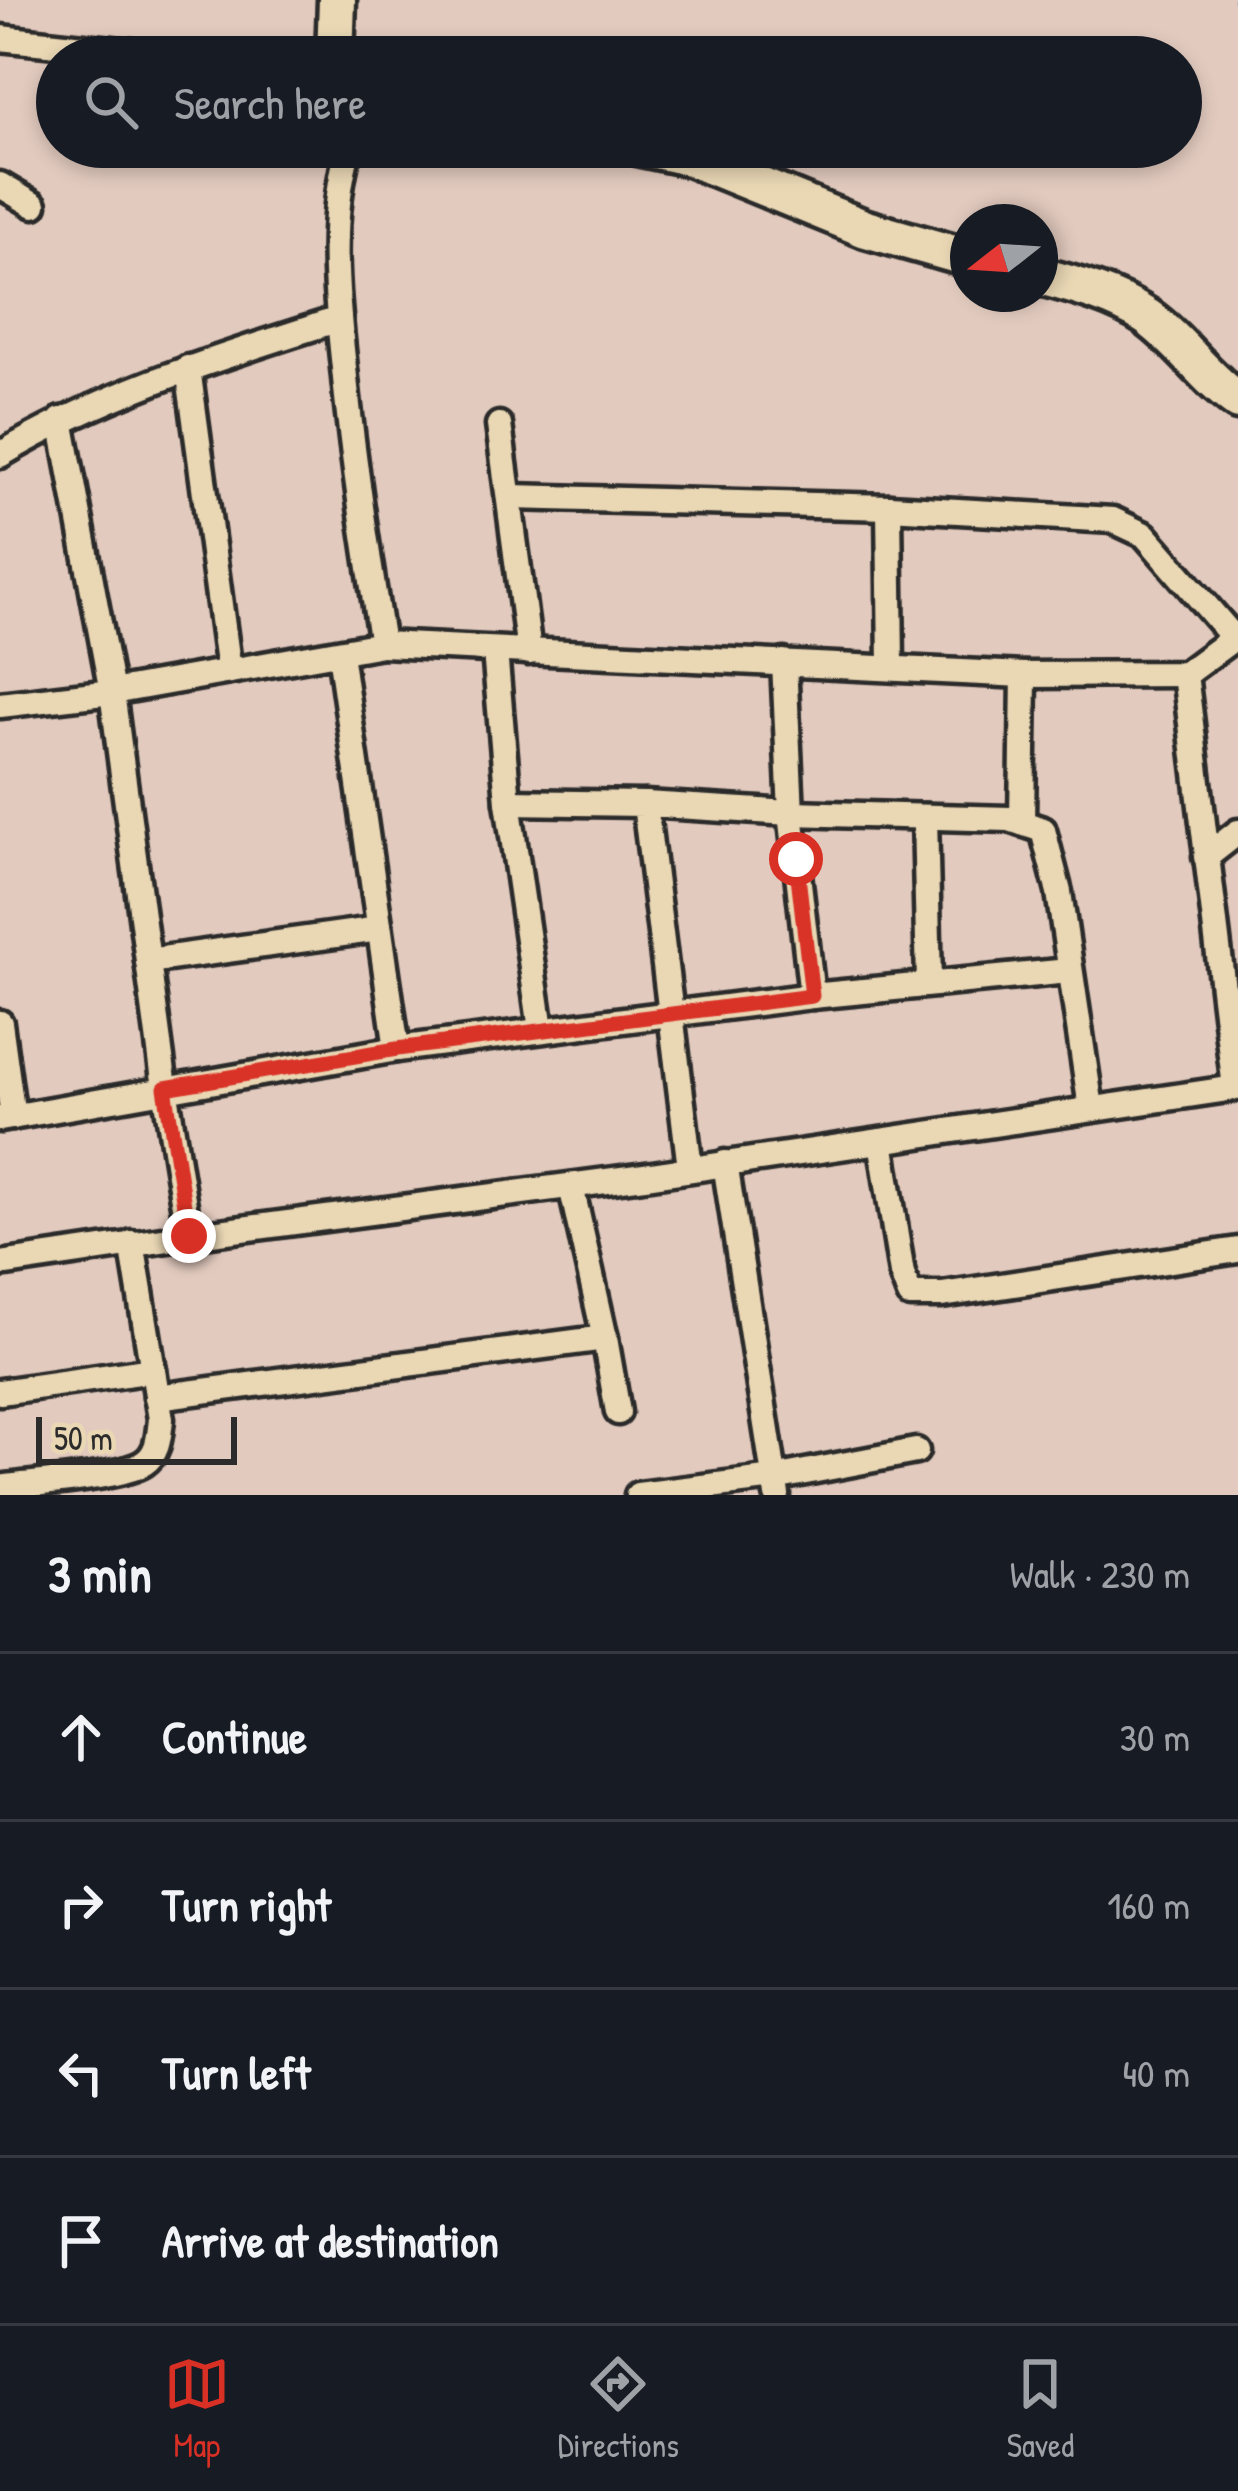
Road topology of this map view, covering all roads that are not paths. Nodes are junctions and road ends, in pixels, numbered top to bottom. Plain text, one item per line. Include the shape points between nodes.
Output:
1 (338, 0) edge
2 (335, 36) edge
3 (0, 38) edge
4 (36, 42) edge
5 (345, 168) edge
6 (714, 168) edge
7 (0, 184) edge
8 (34, 205) dead end
9 (950, 253) edge
10 (1058, 281) edge
11 (339, 319) junction
12 (188, 368) junction
13 (1238, 401) edge
14 (61, 420) junction
15 (499, 425) dead end
16 (0, 454) edge
17 (511, 497) junction
18 (889, 507) junction
19 (1236, 636) edge
20 (382, 644) junction
21 (340, 652) junction
22 (495, 652) junction
23 (529, 652) junction
24 (784, 662) junction
25 (891, 666) junction
26 (229, 671) junction
27 (1186, 674) junction
28 (1024, 675) junction
29 (112, 692) junction
30 (0, 705) edge
31 (508, 802) junction
32 (645, 804) junction
33 (791, 813) junction
34 (925, 817) junction
35 (1022, 823) junction
36 (1238, 832) edge
37 (1206, 857) junction
38 (380, 929) junction
39 (148, 961) junction
40 (1070, 971) junction
41 (929, 983) junction
42 (812, 996) junction
43 (670, 1014) junction
44 (0, 1022) edge
45 (541, 1030) junction
46 (397, 1049) junction
47 (165, 1088) junction
48 (1236, 1089) edge
49 (1091, 1108) junction
50 (6, 1118) edge
51 (881, 1141) junction
52 (725, 1163) junction
53 (690, 1168) junction
54 (571, 1186) junction
55 (189, 1236) junction
56 (132, 1243) junction
57 (1238, 1250) edge
58 (0, 1264) edge
59 (605, 1338) junction
60 (153, 1370) junction
61 (0, 1392) edge
62 (157, 1397) junction
63 (618, 1412) dead end
64 (916, 1451) dead end
65 (775, 1486) edge
66 (0, 1488) edge
67 (638, 1495) edge

1 - 2 main road
3 - 4 street
5 - 11 street via 335,217
6 - 9 main road via 866,230
7 - 8 street
10 - 13 main road via 1144,314
11 - 12 street
11 - 20 street
12 - 14 street
12 - 26 street
14 - 16 street
14 - 29 street
15 - 17 street
17 - 18 street
17 - 23 street
18 - 19 street via 1129,524
18 - 25 street
19 - 27 street
20 - 21 street
20 - 22 street
21 - 26 street
21 - 38 street
22 - 23 street
22 - 31 street
23 - 24 street
24 - 25 street
24 - 33 street
25 - 28 street
26 - 29 street
27 - 28 street
27 - 37 street
28 - 35 street
29 - 30 street
29 - 39 street
31 - 32 street
31 - 45 street
32 - 33 street
32 - 43 street
33 - 34 street
33 - 42 street
34 - 35 street
34 - 41 street
35 - 40 street via 1043,830 1050,846
36 - 37 street
37 - 48 street
38 - 39 street
38 - 46 street
39 - 47 street
40 - 41 street
40 - 49 street
41 - 42 street
42 - 43 street
43 - 45 street
43 - 53 street
44 - 50 street
45 - 46 street
46 - 47 street
47 - 50 street
47 - 55 street
48 - 49 street
49 - 51 street
51 - 52 street
51 - 57 street via 910,1295
52 - 53 street
52 - 65 street
53 - 54 street
54 - 55 street
54 - 59 street
55 - 56 street
56 - 58 street
56 - 60 street
59 - 62 street
59 - 63 street
60 - 61 street
60 - 62 street
62 - 66 street via 157,1449 143,1464
64 - 65 street
65 - 67 street

